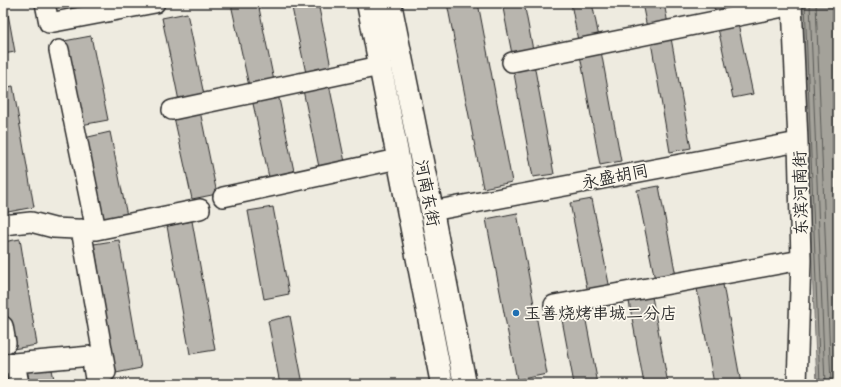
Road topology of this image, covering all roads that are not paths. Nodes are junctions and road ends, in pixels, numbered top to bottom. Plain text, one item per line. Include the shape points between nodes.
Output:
1 (45, 3) edge
2 (154, 3) edge
3 (368, 3) edge
4 (390, 3) edge
5 (792, 4) edge
6 (59, 50) dead end
7 (512, 62) dead end
8 (380, 66) junction
9 (172, 110) dead end
10 (798, 142) junction
11 (398, 159) junction
12 (223, 197) dead end
13 (200, 209) dead end
14 (432, 210) junction
15 (3, 225) edge
16 (88, 230) junction
17 (801, 260) junction
18 (554, 305) dead end
19 (9, 364) edge
20 (101, 378) edge
21 (19, 384) edge
22 (442, 384) edge
23 (465, 384) edge
24 (804, 384) edge

1 - 2 street via 49,24
3 - 8 main road, 河南东街
4 - 14 main road, 河南东街
5 - 7 street
5 - 10 street, 东滨河南街
6 - 16 street
8 - 9 street
8 - 11 main road, 河南东街
10 - 14 street, 永盛胡同
10 - 17 street, 东滨河南街
11 - 12 street
11 - 22 main road, 河南东街
13 - 16 street
14 - 23 main road, 河南东街
15 - 16 street via 31,222 54,228
16 - 20 street
17 - 18 street
17 - 24 street, 东滨河南街
19 - 20 street via 91,356
19 - 21 street

